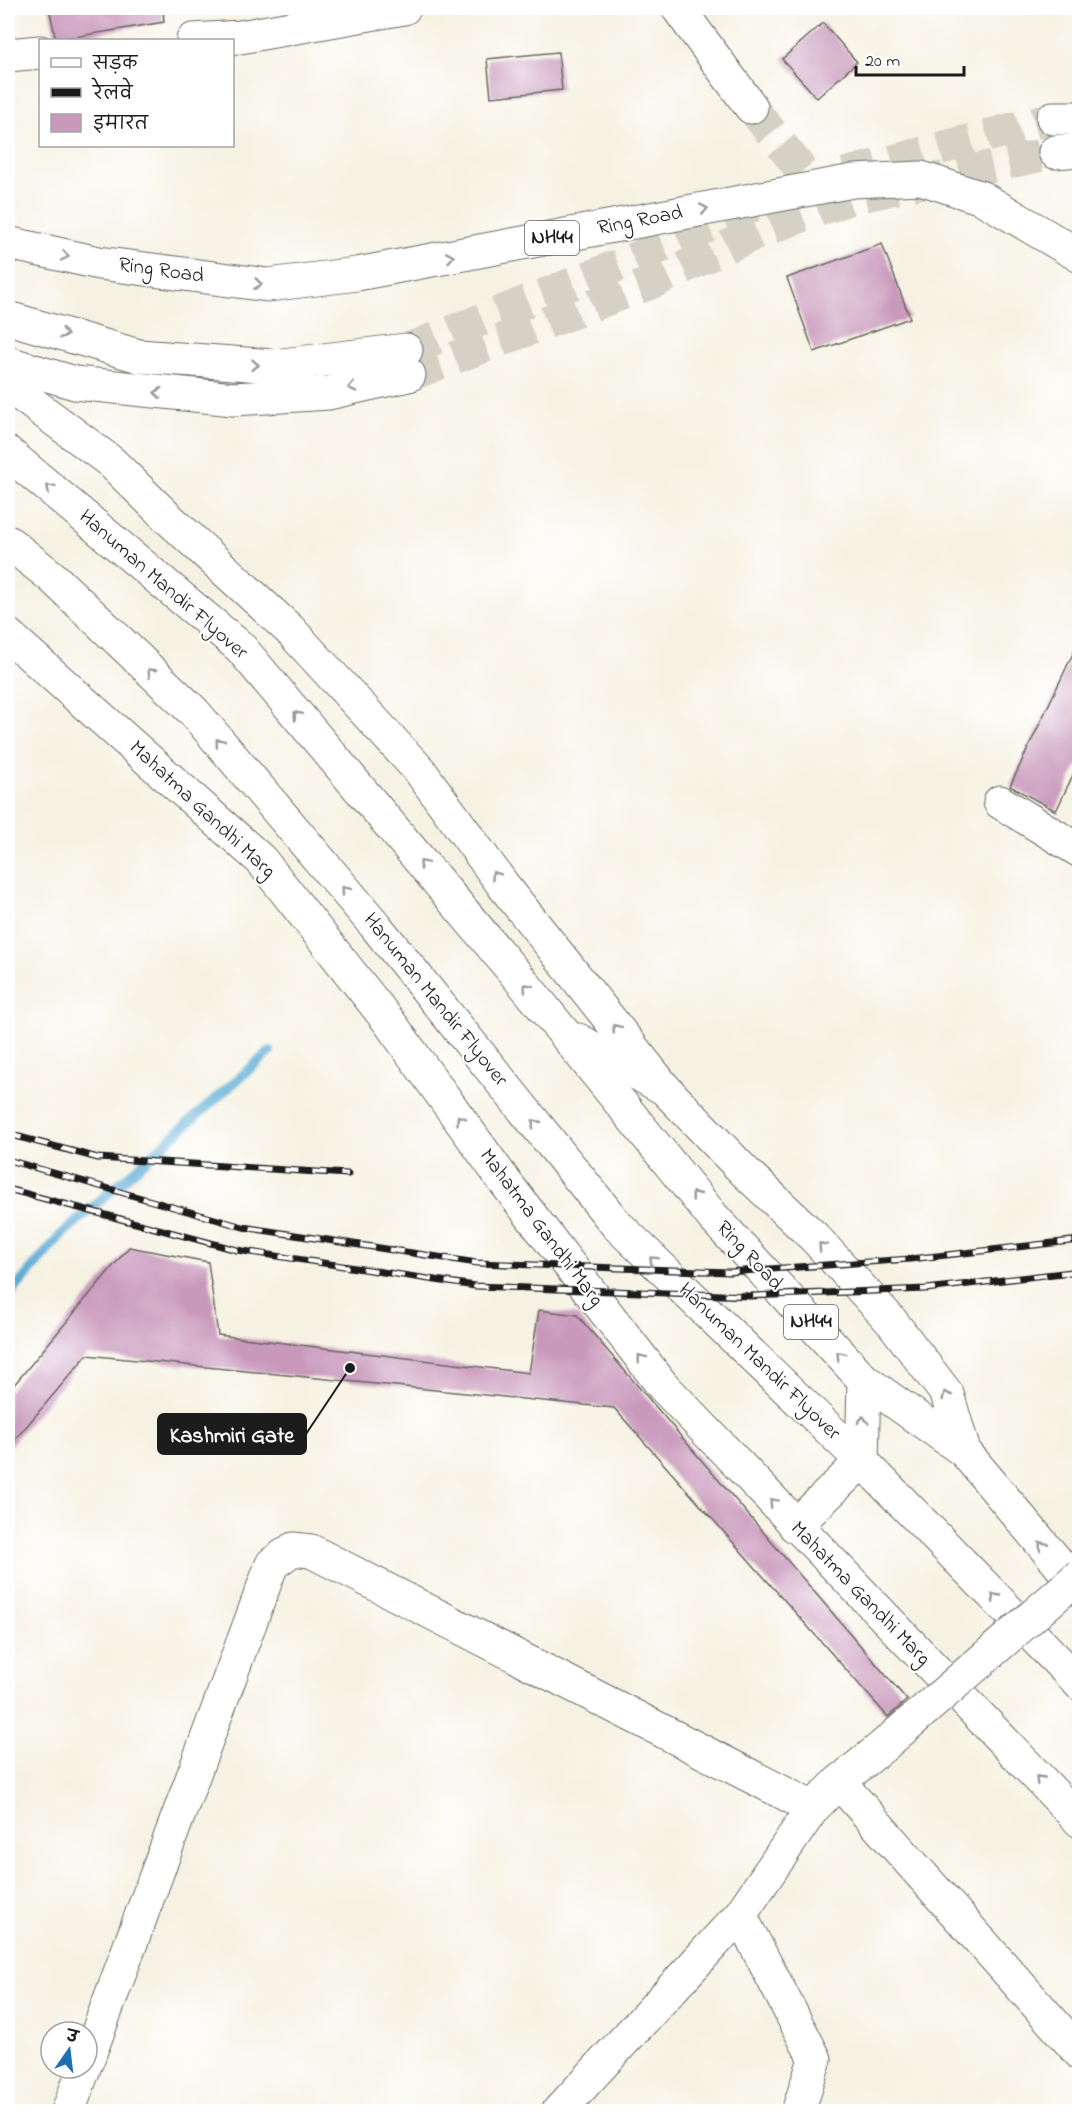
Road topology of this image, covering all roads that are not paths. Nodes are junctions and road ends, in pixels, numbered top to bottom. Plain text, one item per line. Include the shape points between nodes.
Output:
1 (404, 8) edge
2 (678, 8) edge
3 (209, 39) edge
4 (39, 52) edge
5 (8, 55) edge
6 (751, 107) tunnel mouth
7 (8, 243) edge
8 (1080, 256) edge
9 (8, 318) edge
10 (8, 363) edge
11 (8, 385) edge
12 (8, 453) edge
13 (8, 542) edge
14 (8, 635) edge
15 (1000, 802) dead end
16 (1080, 851) edge
17 (564, 1032) junction
18 (665, 1089) junction
19 (864, 1380) junction
20 (964, 1451) junction
21 (862, 1461) junction
22 (795, 1526) junction
23 (1080, 1575) edge
24 (1080, 1589) edge
25 (1080, 1684) edge
26 (839, 1782) junction
27 (813, 1808) junction
28 (1080, 1821) edge
29 (740, 1915) junction
30 (99, 2029) edge
31 (1080, 2053) edge
32 (80, 2080) edge
33 (68, 2112) edge
34 (558, 2112) edge
35 (798, 2112) edge

1 - 3 main road
2 - 6 main road
4 - 5 main road
7 -> 8 main road, Ring Road / NH44 via 99,263 268,285 357,274 853,181 921,178 982,198
9 -> 10 main road via 139,356 274,366 408,362 328,393 234,399 75,383
18 -> 11 main road via 503,885 420,771 290,630 111,462
17 -> 12 main road, Hanuman Mandir Flyover via 240,647
21 -> 13 main road, Hanuman Mandir Flyover via 617,1226 374,924 194,712 52,577
22 -> 14 main road, Mahatma Gandhi Marg via 663,1386 505,1182 390,1023 261,860
15 - 16 main road
17 - 18 main road
19 -> 17 main road, Ring Road / NH44 via 713,1217
20 -> 18 main road via 947,1394 892,1322 815,1238
19 - 20 main road, Ring Road / NH44
21 -> 19 main road
24 -> 20 main road, Ring Road / NH44
21 - 22 main road
25 -> 21 main road
28 -> 22 main road, Mahatma Gandhi Marg
23 - 26 main road, bridge
26 - 27 main road
26 - 31 main road
27 - 29 main road
27 - 30 main road via 311,1551 293,1549 272,1564
29 - 34 main road
29 - 35 main road via 815,2059
32 - 33 main road

